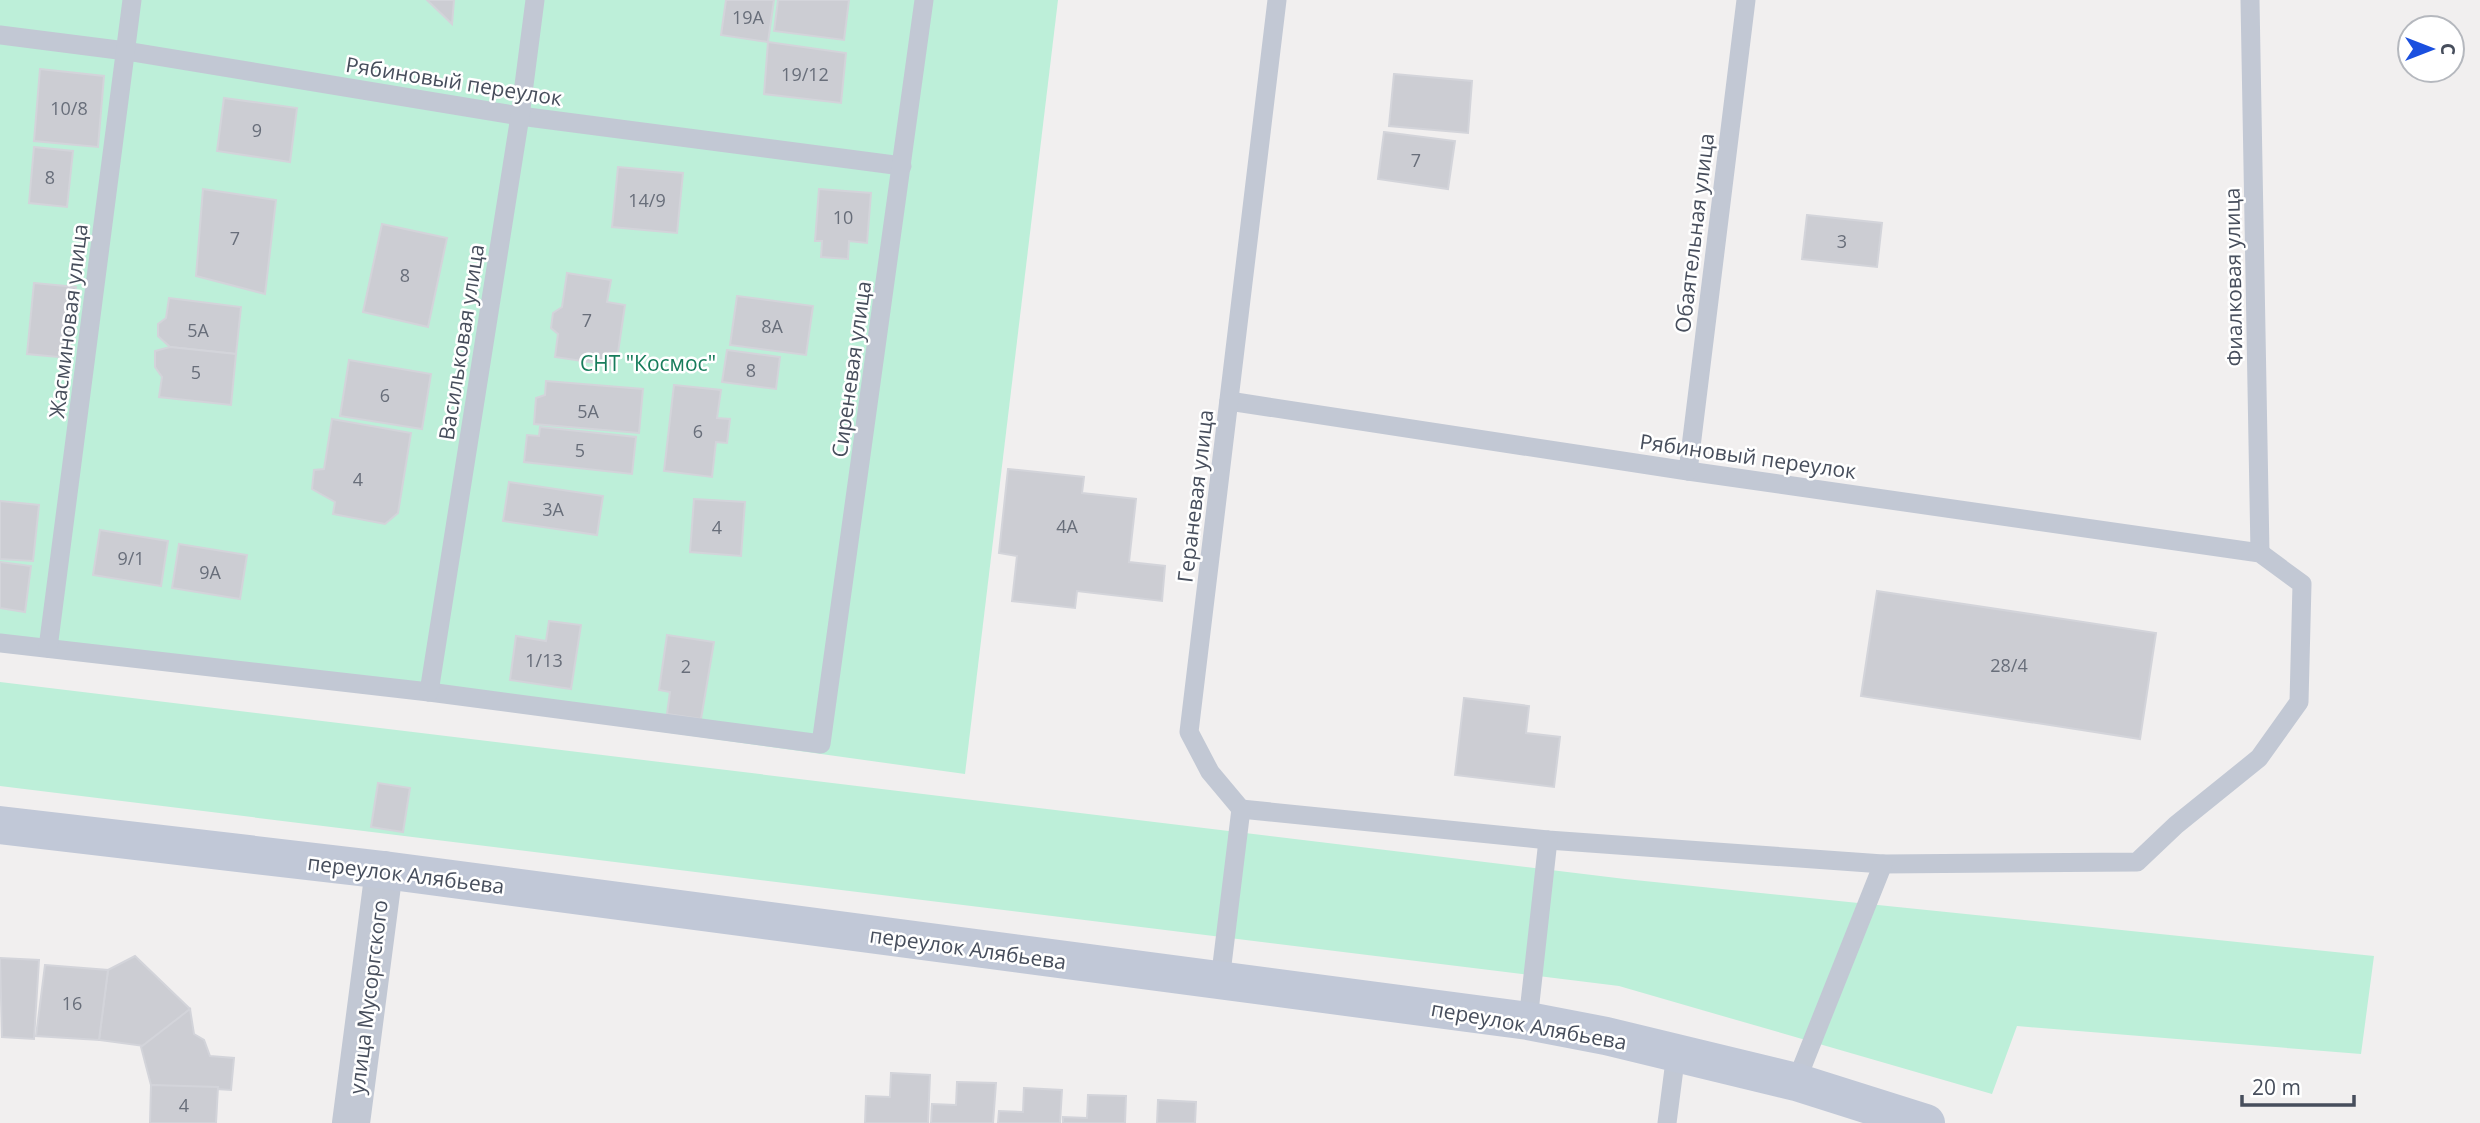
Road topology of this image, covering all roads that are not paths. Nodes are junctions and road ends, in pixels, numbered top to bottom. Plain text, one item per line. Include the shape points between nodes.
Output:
1 (132, 0) edge
2 (535, 0) edge
3 (924, 0) edge
4 (1278, 0) edge
5 (1746, 0) edge
6 (2250, 0) edge
7 (0, 34) edge
8 (126, 51) junction
9 (520, 116) junction
10 (902, 166) junction
11 (1229, 401) junction
12 (1688, 471) junction
13 (2260, 553) junction
14 (0, 643) edge
15 (48, 648) junction
16 (429, 692) junction
17 (1241, 809) junction
18 (0, 825) edge
19 (1548, 840) junction
20 (1882, 864) junction
21 (384, 870) junction
22 (1220, 981) junction
23 (1528, 1021) junction
24 (1676, 1053) junction
25 (1796, 1082) junction
26 (351, 1123) edge
27 (1667, 1123) edge
28 (1926, 1123) edge

1 - 8 lane, Жасминовая улица
2 - 9 lane, Васильковая улица
3 - 10 lane, Сиреневая улица
4 - 11 lane, Гераневая улица
5 - 12 lane, Обаятельная улица
6 - 13 lane, Фиалковая улица
7 - 8 lane, Рябиновый переулок
8 - 9 lane, Рябиновый переулок
8 - 15 lane, Жасминовая улица
9 - 10 lane, Рябиновый переулок
9 - 16 lane, Васильковая улица
10 - 16 lane, Сиреневая улица via 821,744
11 - 12 lane, Рябиновый переулок
11 - 17 lane, Гераневая улица via 1189,732 1210,772
12 - 13 lane, Рябиновый переулок
13 - 20 lane via 2302,584 2299,702 2259,758 2137,862
14 - 15 lane
15 - 16 lane
17 - 19 lane
17 - 22 lane
18 - 21 main road, переулок Алябьева
19 - 20 lane
19 - 23 lane
20 - 25 lane
21 - 22 main road, переулок Алябьева
21 - 26 street, улица Мусоргского
22 - 23 main road, переулок Алябьева
23 - 24 main road, переулок Алябьева
24 - 25 main road, переулок Алябьева
24 - 27 lane
25 - 28 main road, переулок Алябьева

